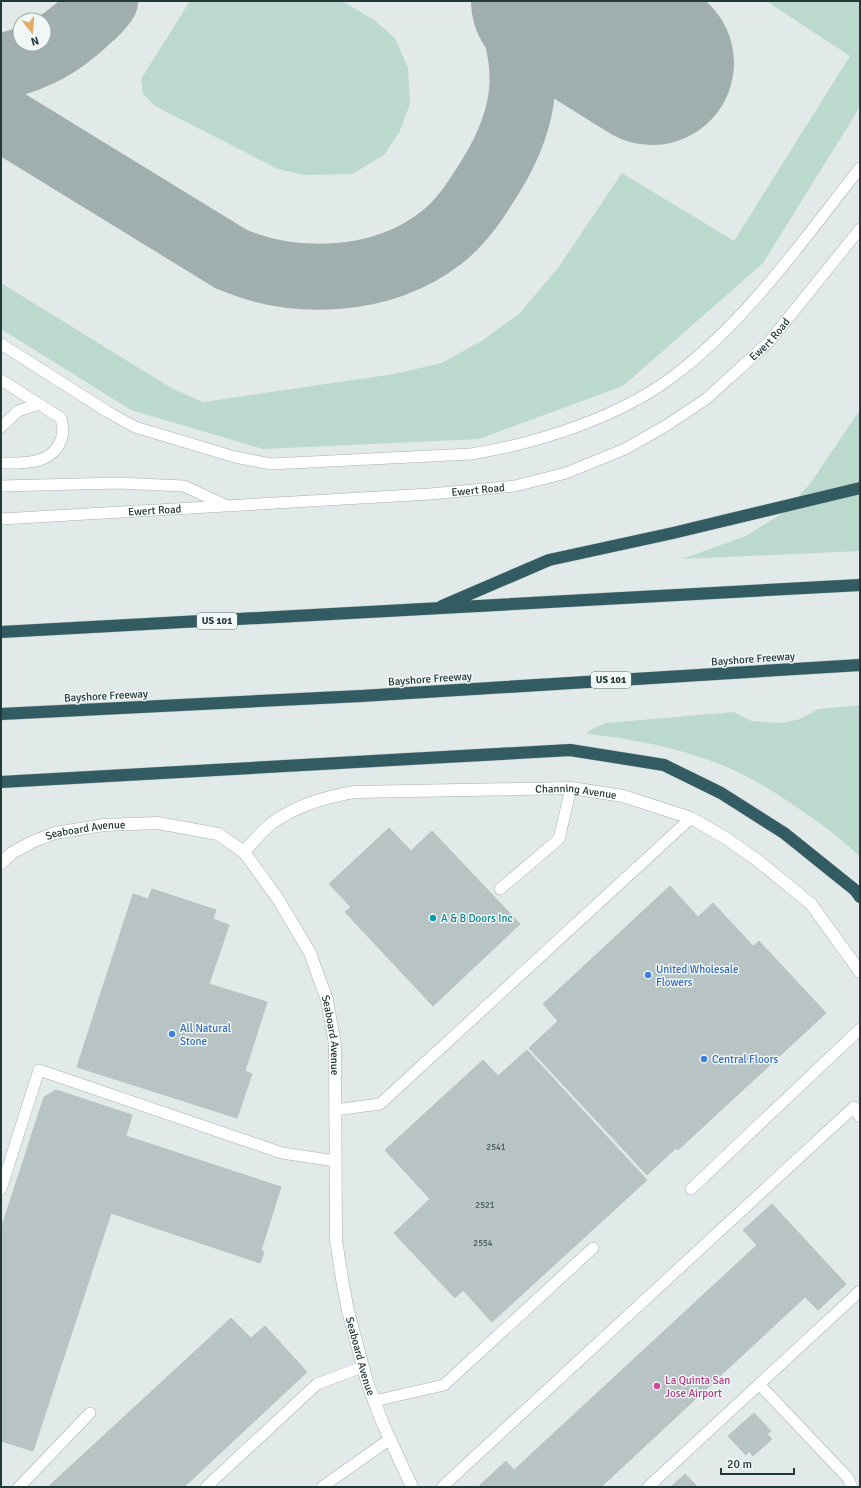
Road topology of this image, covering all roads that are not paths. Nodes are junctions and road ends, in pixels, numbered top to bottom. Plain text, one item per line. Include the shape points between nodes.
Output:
1 (860, 168) edge
2 (860, 229) edge
3 (1, 344) edge
4 (1, 380) edge
5 (39, 404) junction
6 (1, 427) edge
7 (1, 463) edge
8 (1, 486) edge
9 (860, 488) edge
10 (228, 506) junction
11 (1, 519) edge
12 (860, 579) edge
13 (860, 585) edge
14 (809, 588) junction
15 (434, 610) junction
16 (1, 632) edge
17 (860, 665) edge
18 (1, 714) edge
19 (1, 782) edge
20 (571, 788) junction
21 (691, 818) junction
22 (244, 852) junction
23 (1, 863) edge
24 (500, 889) dead end
25 (860, 896) edge
26 (860, 972) edge
27 (860, 1029) edge
28 (335, 1110) junction
29 (860, 1117) edge
30 (335, 1161) junction
31 (691, 1189) dead end
32 (1, 1190) edge
33 (593, 1248) dead end
34 (860, 1291) edge
35 (362, 1367) junction
36 (759, 1384) junction
37 (374, 1401) junction
38 (90, 1413) dead end
39 (390, 1439) junction
40 (19, 1487) edge
41 (206, 1487) edge
42 (322, 1487) edge
43 (412, 1487) edge
44 (442, 1487) edge
45 (648, 1487) edge
46 (852, 1487) edge

1 - 3 lane via 764,289 722,334 675,376 629,404 592,420 504,449 471,454 271,464 234,457 135,426 108,412
2 - 10 lane, Ewert Road via 770,342 706,399 625,449 566,473 515,486 430,494
4 - 5 lane
5 - 6 lane via 18,411
5 - 7 lane via 61,418 63,436 55,452 38,461
8 - 10 lane via 117,483 184,486
9 - 15 highway via 549,560
10 - 11 lane, Ewert Road
12 - 14 highway
13 - 14 highway, US 101
14 - 15 highway, US 101
15 - 16 highway, US 101
17 - 18 highway, Bayshore Freeway / US 101 via 361,696
19 - 25 highway via 570,750 664,765 721,793 784,833
20 - 21 street, Channing Avenue via 623,796
20 - 22 street, Channing Avenue via 354,792 322,798 295,809 271,824
20 - 24 lane via 559,839
21 - 26 street, Channing Avenue via 757,860 811,904
21 - 28 lane via 380,1104
22 - 23 street, Seaboard Avenue via 218,834 158,823 104,825 55,833 12,853
22 - 28 street, Seaboard Avenue via 278,899 310,953 327,1000 335,1044
27 - 31 lane
28 - 30 street, Seaboard Avenue
29 - 44 lane via 854,1107
30 - 32 lane via 282,1153 39,1070
30 - 35 street, Seaboard Avenue via 336,1240 348,1311
33 - 37 lane via 444,1385
34 - 36 lane
35 - 37 street, Seaboard Avenue
35 - 41 lane via 317,1384
36 - 45 lane
36 - 46 lane via 848,1478
37 - 39 street, Seaboard Avenue
38 - 40 lane
39 - 42 lane
39 - 43 street, Seaboard Avenue

